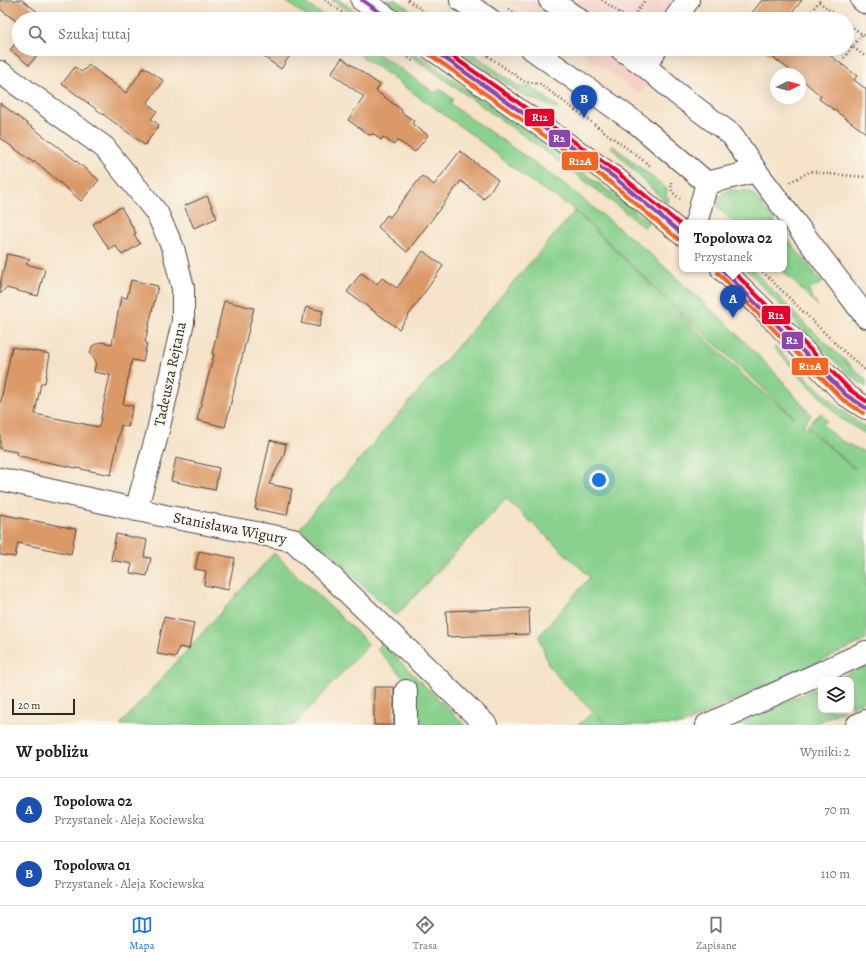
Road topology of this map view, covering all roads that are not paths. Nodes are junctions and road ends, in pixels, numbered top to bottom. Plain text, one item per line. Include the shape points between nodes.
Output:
1 (362, 0) edge
2 (461, 0) edge
3 (550, 0) edge
4 (688, 0) edge
5 (862, 0) edge
6 (866, 3) edge
7 (379, 12) edge
8 (497, 12) edge
9 (568, 12) edge
10 (680, 12) edge
11 (442, 56) edge
12 (542, 56) edge
13 (650, 57) edge
14 (0, 72) edge
15 (756, 170) junction
16 (707, 183) junction
17 (698, 219) edge
18 (679, 231) edge
19 (725, 272) edge
20 (866, 317) edge
21 (866, 408) edge
22 (0, 479) edge
23 (136, 510) junction
24 (866, 652) edge
25 (406, 691) dead end
26 (866, 720) edge
27 (406, 725) edge
28 (486, 725) edge
29 (706, 725) edge
30 (858, 725) edge

1 - 7 street
2 - 8 street
3 - 9 street
4 - 10 street
5 - 6 street
11 - 18 street via 614,177
12 - 16 street via 639,125
13 - 15 street via 676,93 732,135
14 - 23 street, Tadeusza Rejtana via 104,147 157,214 173,248 182,288 183,322 156,439
15 - 16 street
15 - 20 street
16 - 17 street
19 - 21 street via 846,395
22 - 23 street, Stanisława Wigury
23 - 28 street, Stanisława Wigury via 293,540
24 - 29 street
25 - 27 street
26 - 30 street

